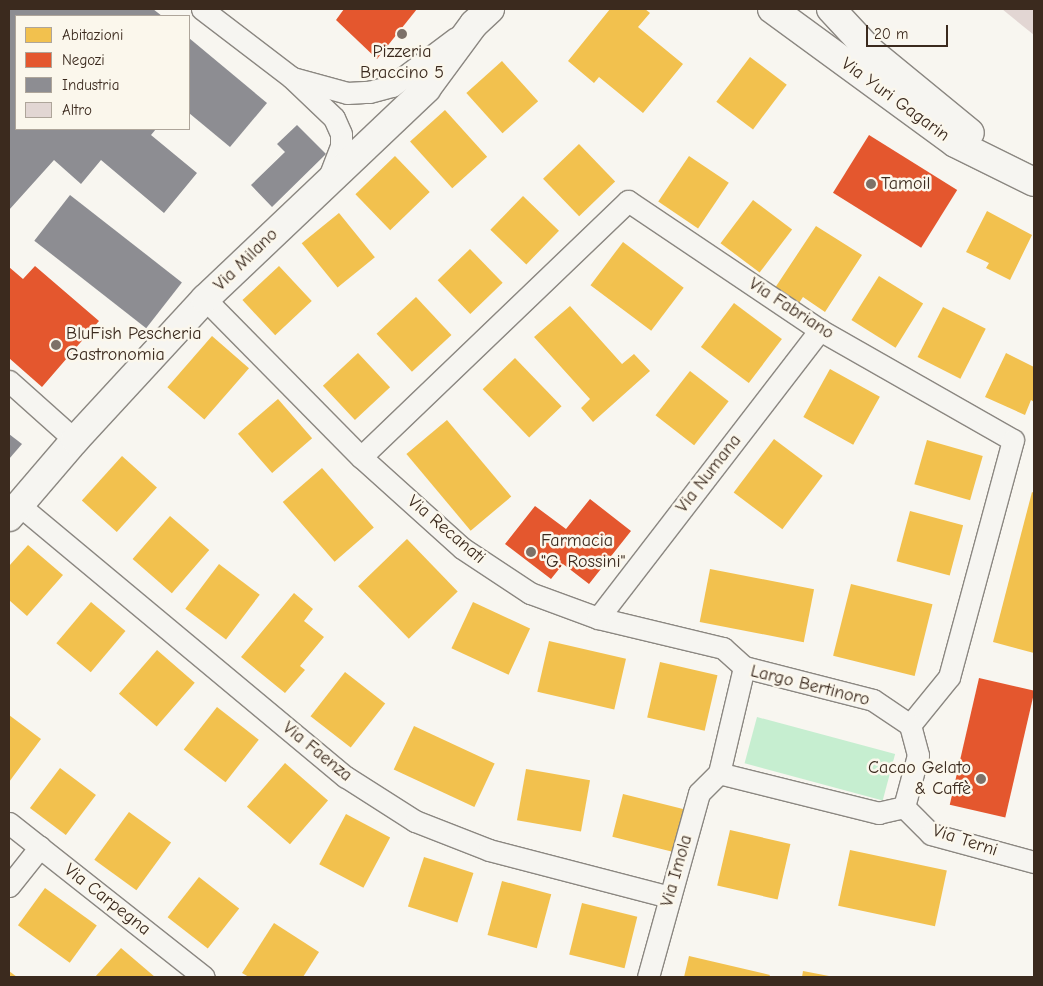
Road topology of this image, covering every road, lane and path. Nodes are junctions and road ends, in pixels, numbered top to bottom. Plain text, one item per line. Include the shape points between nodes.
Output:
1 (202, 9) edge
2 (772, 9) edge
3 (831, 9) edge
4 (482, 16) edge
5 (291, 77) junction
6 (1030, 179) edge
7 (327, 182) junction
8 (205, 300) junction
9 (820, 330) junction
10 (9, 381) edge
11 (75, 440) junction
12 (361, 457) junction
13 (14, 511) edge
14 (598, 618) junction
15 (744, 667) junction
16 (910, 725) junction
17 (719, 772) junction
18 (904, 807) junction
19 (9, 823) edge
20 (40, 847) junction
21 (1034, 862) edge
22 (9, 886) edge
23 (670, 897) junction
24 (204, 977) edge
25 (648, 977) edge

1 - 5 street
2 - 6 street, Via Yuri Gagarin via 955,143
3 - 6 street, Via Yuri Gagarin via 870,51
4 - 5 street via 392,86 347,93
4 - 7 street, Via Milano via 426,89
5 - 7 street via 334,118 341,134 339,158
7 - 8 street, Via Milano
8 - 11 street, Via Milano
8 - 12 street, Via Recanati
9 - 12 street, Via Fabriano via 628,201
9 - 14 street, Via Numana
9 - 16 street, Via Fabriano via 1013,440 949,678
10 - 11 street
11 - 13 street, Via Milano
12 - 14 street, Via Recanati via 462,548 530,593
13 - 23 street, Via Faenza via 346,777 415,821 489,850
14 - 15 street, Via Recanati via 723,648
15 - 16 street, Largo Bertinoro via 873,700
15 - 17 street, Largo Bertinoro
16 - 18 street via 918,755
17 - 18 street via 880,813
17 - 23 street, Via Imola via 699,794
18 - 21 street, Via Terni via 931,834
19 - 20 street, Via Carpegna
20 - 22 street
20 - 24 street, Via Carpegna
23 - 25 street, Via Imola

